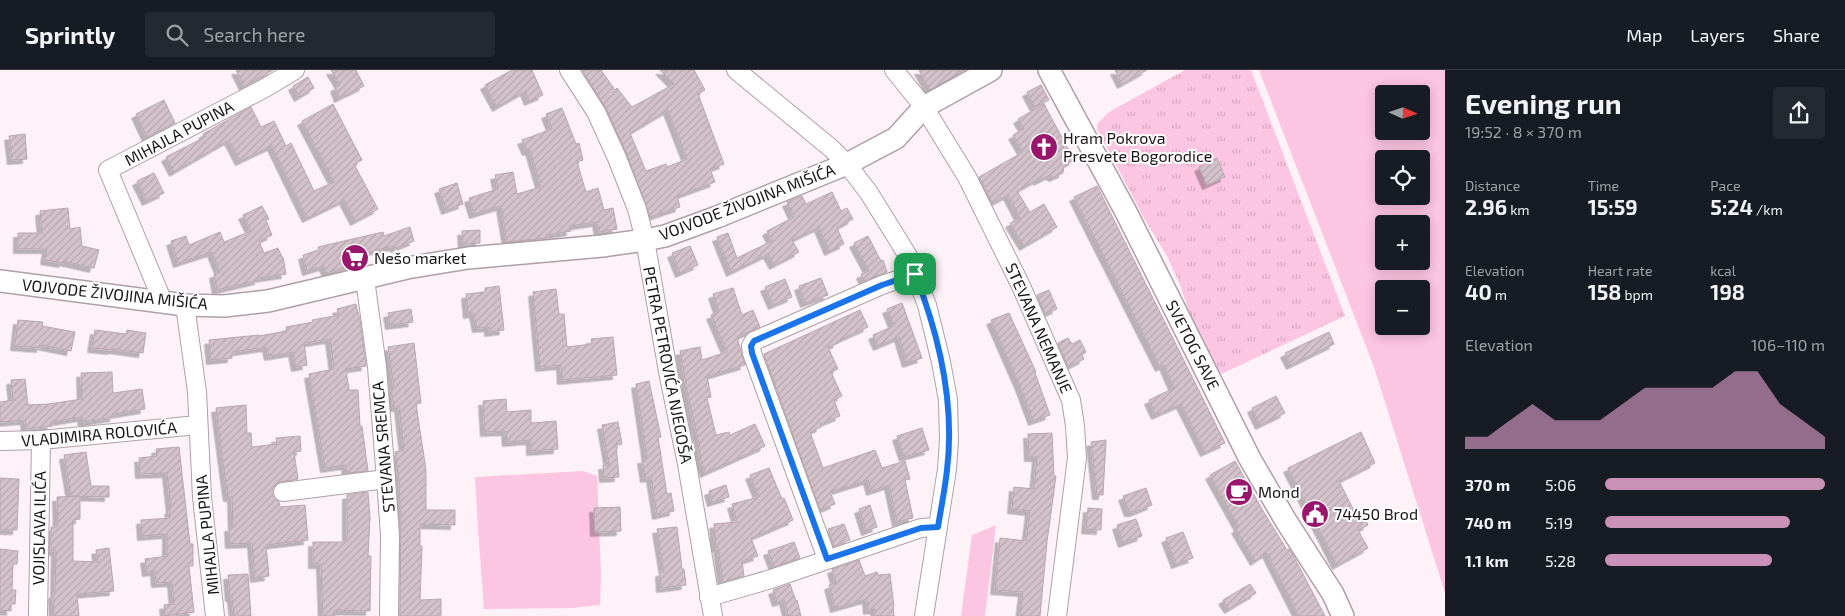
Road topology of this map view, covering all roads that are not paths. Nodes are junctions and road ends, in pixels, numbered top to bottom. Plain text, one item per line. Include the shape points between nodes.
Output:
1 (295, 70) edge
2 (569, 70) edge
3 (736, 70) edge
4 (894, 70) edge
5 (991, 70) edge
6 (1049, 70) edge
7 (924, 107) junction
8 (847, 164) junction
9 (645, 240) junction
10 (915, 274) junction
11 (365, 279) junction
12 (0, 281) edge
13 (163, 302) junction
14 (185, 305) junction
15 (198, 425) junction
16 (41, 440) junction
17 (0, 441) edge
18 (386, 479) junction
19 (283, 492) dead end
20 (938, 527) junction
21 (827, 559) junction
22 (710, 598) junction
23 (38, 616) edge
24 (216, 616) edge
25 (389, 616) edge
26 (713, 616) edge
27 (924, 616) edge
28 (1057, 616) edge
29 (1343, 616) edge

1 - 13 street, MIHAJLA PUPINA via 108,170
2 - 9 street, PETRA PETROVIĆA NJEGOŠA via 596,112 617,158
3 - 8 street
4 - 7 street, STEVANA NEMANJE
5 - 7 street, VOJVODE ŽIVOJINA MIŠIĆA
6 - 29 street, SVETOG SAVE via 1126,212 1250,459 1333,594
7 - 8 street, VOJVODE ŽIVOJINA MIŠIĆA via 896,138
7 - 28 street, STEVANA NEMANJE via 987,216 1071,400 1077,458
8 - 9 street, VOJVODE ŽIVOJINA MIŠIĆA via 717,217
8 - 10 street via 908,256
9 - 11 street, VOJVODE ŽIVOJINA MIŠIĆA via 468,258
9 - 22 street, PETRA PETROVIĆA NJEGOŠA
10 - 20 street via 927,305 948,400 948,469
10 - 21 street via 882,285 754,341 751,346
11 - 14 street, VOJVODE ŽIVOJINA MIŠIĆA via 268,301 224,306
11 - 18 street, STEVANA SREMCA via 377,367
12 - 13 street, VOJVODE ŽIVOJINA MIŠIĆA
13 - 14 street, VOJVODE ŽIVOJINA MIŠIĆA
14 - 15 street, MIHAJLA PUPINA via 197,392
15 - 16 street, VLADIMIRA ROLOVIĆA
15 - 24 street, MIHAJLA PUPINA via 202,497
16 - 17 street, VLADIMIRA ROLOVIĆA
16 - 23 street, VOJISLAVA ILIĆA
18 - 19 street
18 - 25 street, STEVANA SREMCA via 390,536
20 - 21 street via 921,528
20 - 27 street
21 - 22 street
22 - 26 street, PETRA PETROVIĆA NJEGOŠA

